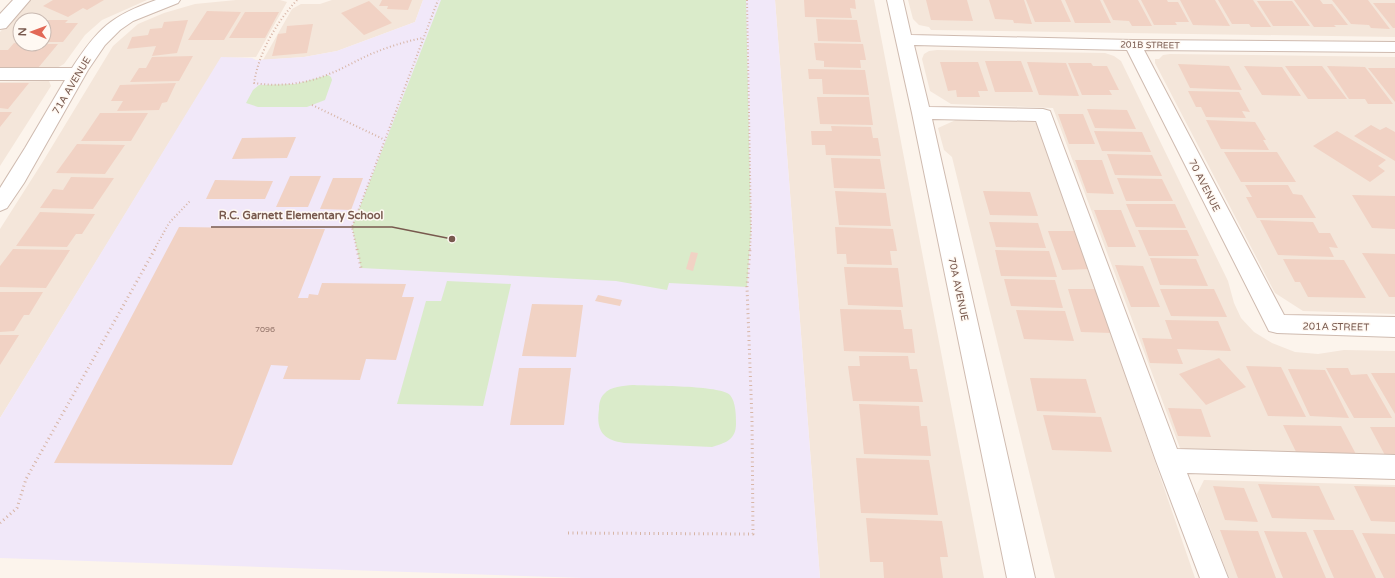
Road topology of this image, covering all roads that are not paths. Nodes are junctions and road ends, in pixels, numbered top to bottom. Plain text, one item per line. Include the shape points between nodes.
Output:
1 (22, 0) edge
2 (172, 0) edge
3 (895, 0) edge
4 (0, 24) edge
5 (904, 40) junction
6 (1133, 45) junction
7 (1395, 47) edge
8 (0, 74) edge
9 (76, 74) junction
10 (921, 113) junction
11 (0, 202) edge
12 (1277, 324) joint
13 (1395, 327) edge
14 (1169, 462) junction
15 (1395, 467) edge
16 (1021, 578) edge
17 (1214, 578) edge

1 - 4 street
2 - 9 street, 71A AVENUE via 141,10 114,26
3 - 5 street, 70A AVENUE
5 - 6 street, 201B STREET
5 - 10 street, 70A AVENUE
6 - 7 street, 201B STREET
6 - 12 street, 70 AVENUE
8 - 9 street
9 - 11 street, 71A AVENUE via 17,179
10 - 14 street via 1043,115
10 - 16 street, 70A AVENUE
12 - 13 street, 201A STREET
14 - 15 street
14 - 17 street

